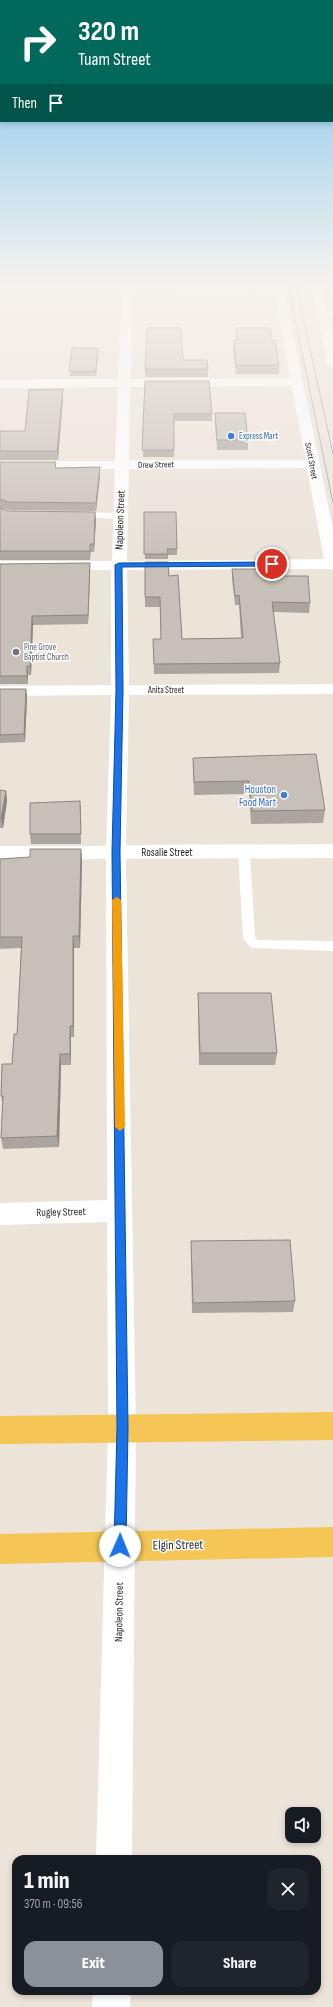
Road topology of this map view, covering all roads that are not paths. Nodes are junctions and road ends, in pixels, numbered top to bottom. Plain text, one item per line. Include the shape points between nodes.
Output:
1 (124, 379) edge
2 (295, 379) edge
3 (296, 382) junction
4 (124, 383) junction
5 (0, 384) edge
6 (312, 464) junction
7 (122, 465) junction
8 (0, 466) edge
9 (69, 515) edge
10 (120, 516) junction
11 (119, 565) junction
12 (333, 565) edge
13 (0, 566) edge
14 (333, 689) edge
15 (120, 690) junction
16 (0, 691) edge
17 (333, 851) edge
18 (116, 852) junction
19 (244, 852) junction
20 (0, 853) edge
21 (333, 946) edge
22 (121, 1211) junction
23 (0, 1214) edge
24 (333, 1426) edge
25 (122, 1428) junction
26 (0, 1430) edge
27 (333, 1542) edge
28 (120, 1546) junction
29 (0, 1549) edge
30 (114, 1855) edge
31 (112, 1995) edge
32 (112, 2007) edge

1 - 4 street, Napoleon Street
2 - 3 street, Scott Street
3 - 4 street
3 - 6 street, Scott Street
4 - 5 street
4 - 7 street, Napoleon Street
6 - 7 street, Drew Street
6 - 12 street, Scott Street
7 - 8 street, Drew Street
7 - 10 street, Napoleon Street
9 - 10 lane
10 - 11 street, Napoleon Street
11 - 12 street
11 - 13 street
11 - 15 street, Napoleon Street
14 - 15 street, Anita Street
15 - 16 street, Anita Street
15 - 18 street, Napoleon Street
17 - 19 street, Rosalie Street
18 - 19 street, Rosalie Street
18 - 20 street, Rosalie Street
18 - 22 street, Napoleon Street
19 - 21 lane via 249,938 254,945
22 - 23 street, Rugley Street
22 - 25 street, Napoleon Street
24 - 25 main road
25 - 26 main road
25 - 28 street, Napoleon Street
27 - 28 main road, Elgin Street
28 - 29 main road, Elgin Street
28 - 30 street, Napoleon Street
31 - 32 street

